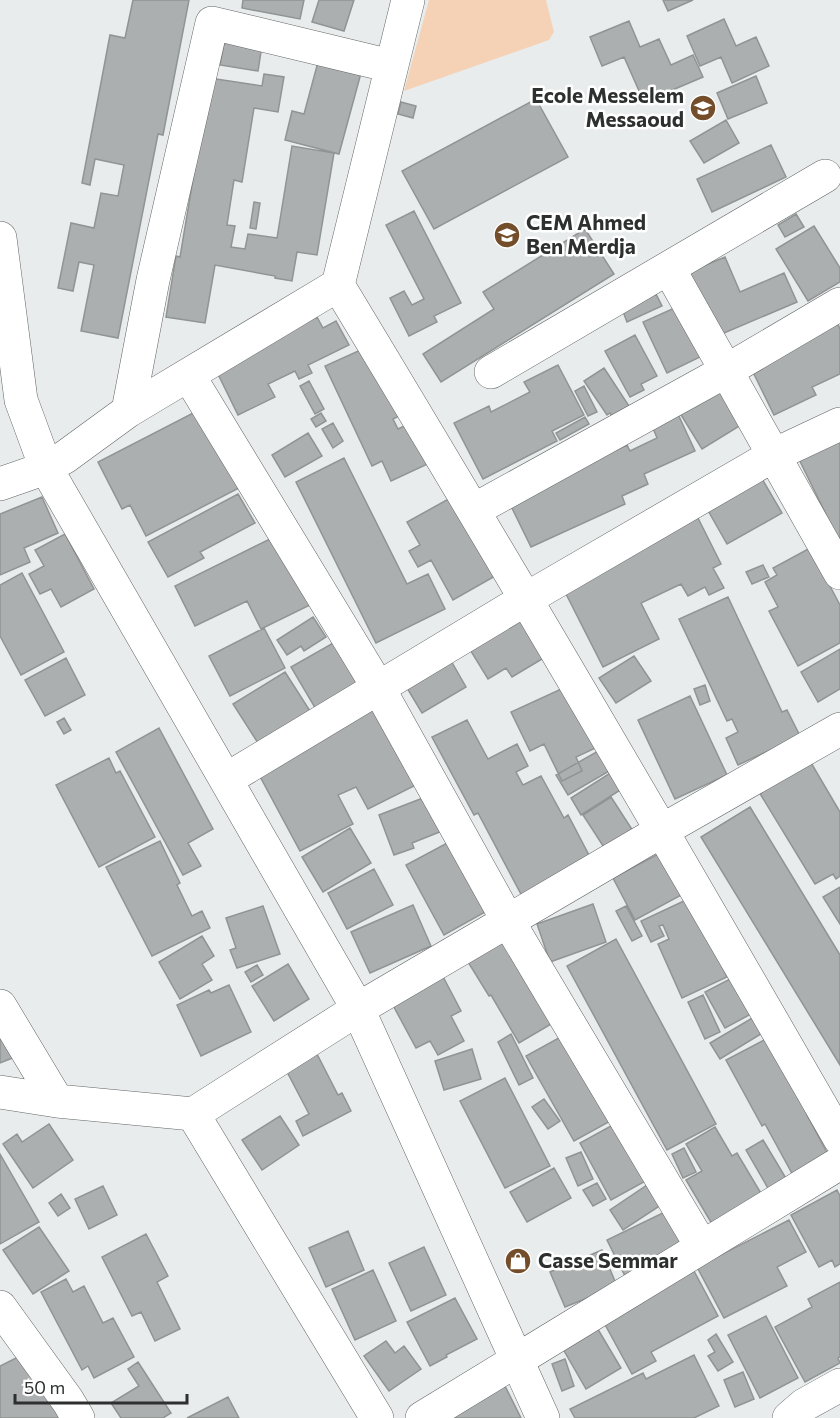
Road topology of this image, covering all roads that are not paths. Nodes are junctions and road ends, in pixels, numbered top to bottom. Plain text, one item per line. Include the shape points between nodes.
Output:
1 (408, 0) edge
2 (215, 11) edge
3 (392, 66) junction
4 (825, 176) dead end
5 (0, 238) edge
6 (669, 269) junction
7 (338, 285) junction
8 (840, 304) edge
9 (726, 371) junction
10 (491, 372) dead end
11 (189, 376) junction
12 (128, 411) junction
13 (840, 424) edge
14 (774, 455) junction
15 (46, 468) junction
16 (0, 484) edge
17 (474, 510) junction
18 (840, 573) edge
19 (526, 599) junction
20 (378, 687) junction
21 (840, 729) edge
22 (227, 778) junction
23 (663, 830) junction
24 (508, 921) junction
25 (0, 1006) edge
26 (358, 1010) junction
27 (0, 1092) edge
28 (57, 1101) junction
29 (193, 1114) junction
30 (840, 1139) edge
31 (840, 1163) edge
32 (702, 1247) junction
33 (0, 1307) edge
34 (516, 1360) junction
35 (840, 1385) edge
36 (78, 1418) edge
37 (377, 1418) edge
38 (422, 1418) edge
39 (543, 1418) edge
40 (789, 1418) edge

1 - 3 street
2 - 3 street
2 - 12 street via 153,280
3 - 7 street
4 - 6 street
5 - 15 street via 21,400
6 - 9 street
6 - 10 street
7 - 11 street
7 - 17 street
8 - 9 street
9 - 14 street
9 - 17 street
11 - 12 street
11 - 20 street
12 - 15 street
13 - 14 street
14 - 18 street
14 - 19 street
15 - 16 street
15 - 22 street
17 - 19 street
19 - 20 street
19 - 23 street
20 - 22 street
20 - 24 street
21 - 23 street
22 - 26 street
23 - 24 street
23 - 30 street
24 - 26 street
24 - 32 street
25 - 28 street
26 - 29 street
26 - 34 street
27 - 28 street
28 - 29 street
29 - 37 street
31 - 32 street
32 - 34 street
33 - 36 street
34 - 38 street
34 - 39 street
35 - 40 street

